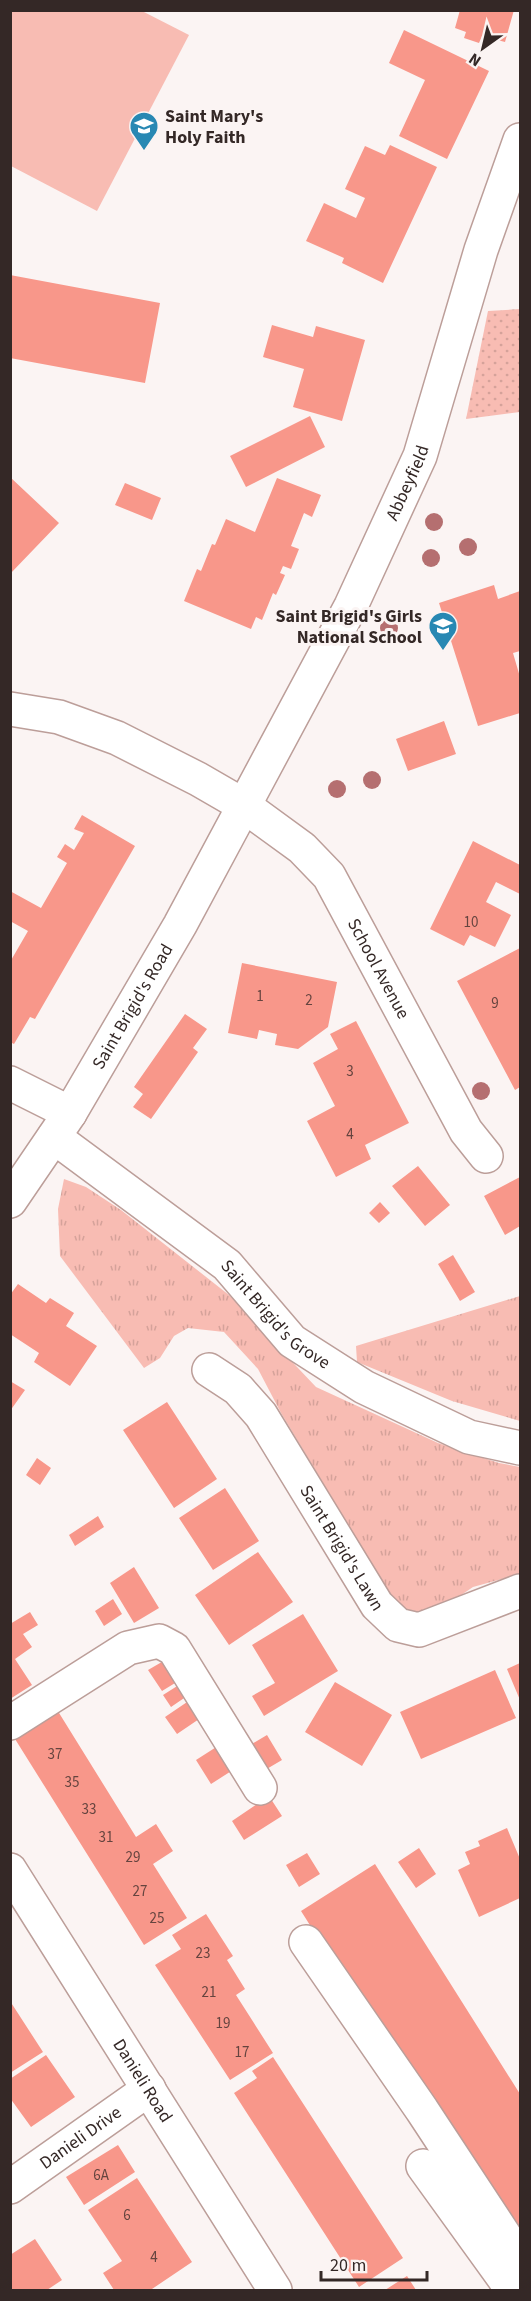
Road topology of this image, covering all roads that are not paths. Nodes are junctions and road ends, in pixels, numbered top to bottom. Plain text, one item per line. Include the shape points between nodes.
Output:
1 (520, 140) edge
2 (10, 709) edge
3 (243, 805) junction
4 (10, 1083) edge
5 (62, 1125) junction
6 (486, 1156) dead end
7 (10, 1201) edge
8 (209, 1370) dead end
9 (520, 1448) edge
10 (520, 1591) edge
11 (10, 1723) edge
12 (260, 1788) dead end
13 (10, 1870) edge
14 (306, 1942) dead end
15 (149, 2089) junction
16 (423, 2166) dead end
17 (10, 2187) edge
18 (508, 2286) edge
19 (275, 2290) edge

1 - 3 street, Abbeyfield via 481,250 420,456 351,606
2 - 3 street, School Avenue via 59,717 117,738
3 - 5 street, Saint Brigid's Road via 180,925
3 - 6 street, School Avenue via 302,848 329,876 466,1131
4 - 5 street, Saint Brigid's Grove
5 - 7 street, Saint Brigid's Road
5 - 9 street, Saint Brigid's Grove via 227,1265 292,1341 364,1387 469,1437
8 - 10 street, Saint Brigid's Lawn via 238,1389 261,1415 377,1605 398,1625 419,1630
11 - 12 street via 128,1648 159,1641 174,1649
13 - 15 street, Danieli Road
14 - 18 street via 516,2253
15 - 17 street, Danieli Drive
15 - 19 street, Danieli Road
16 - 18 street

